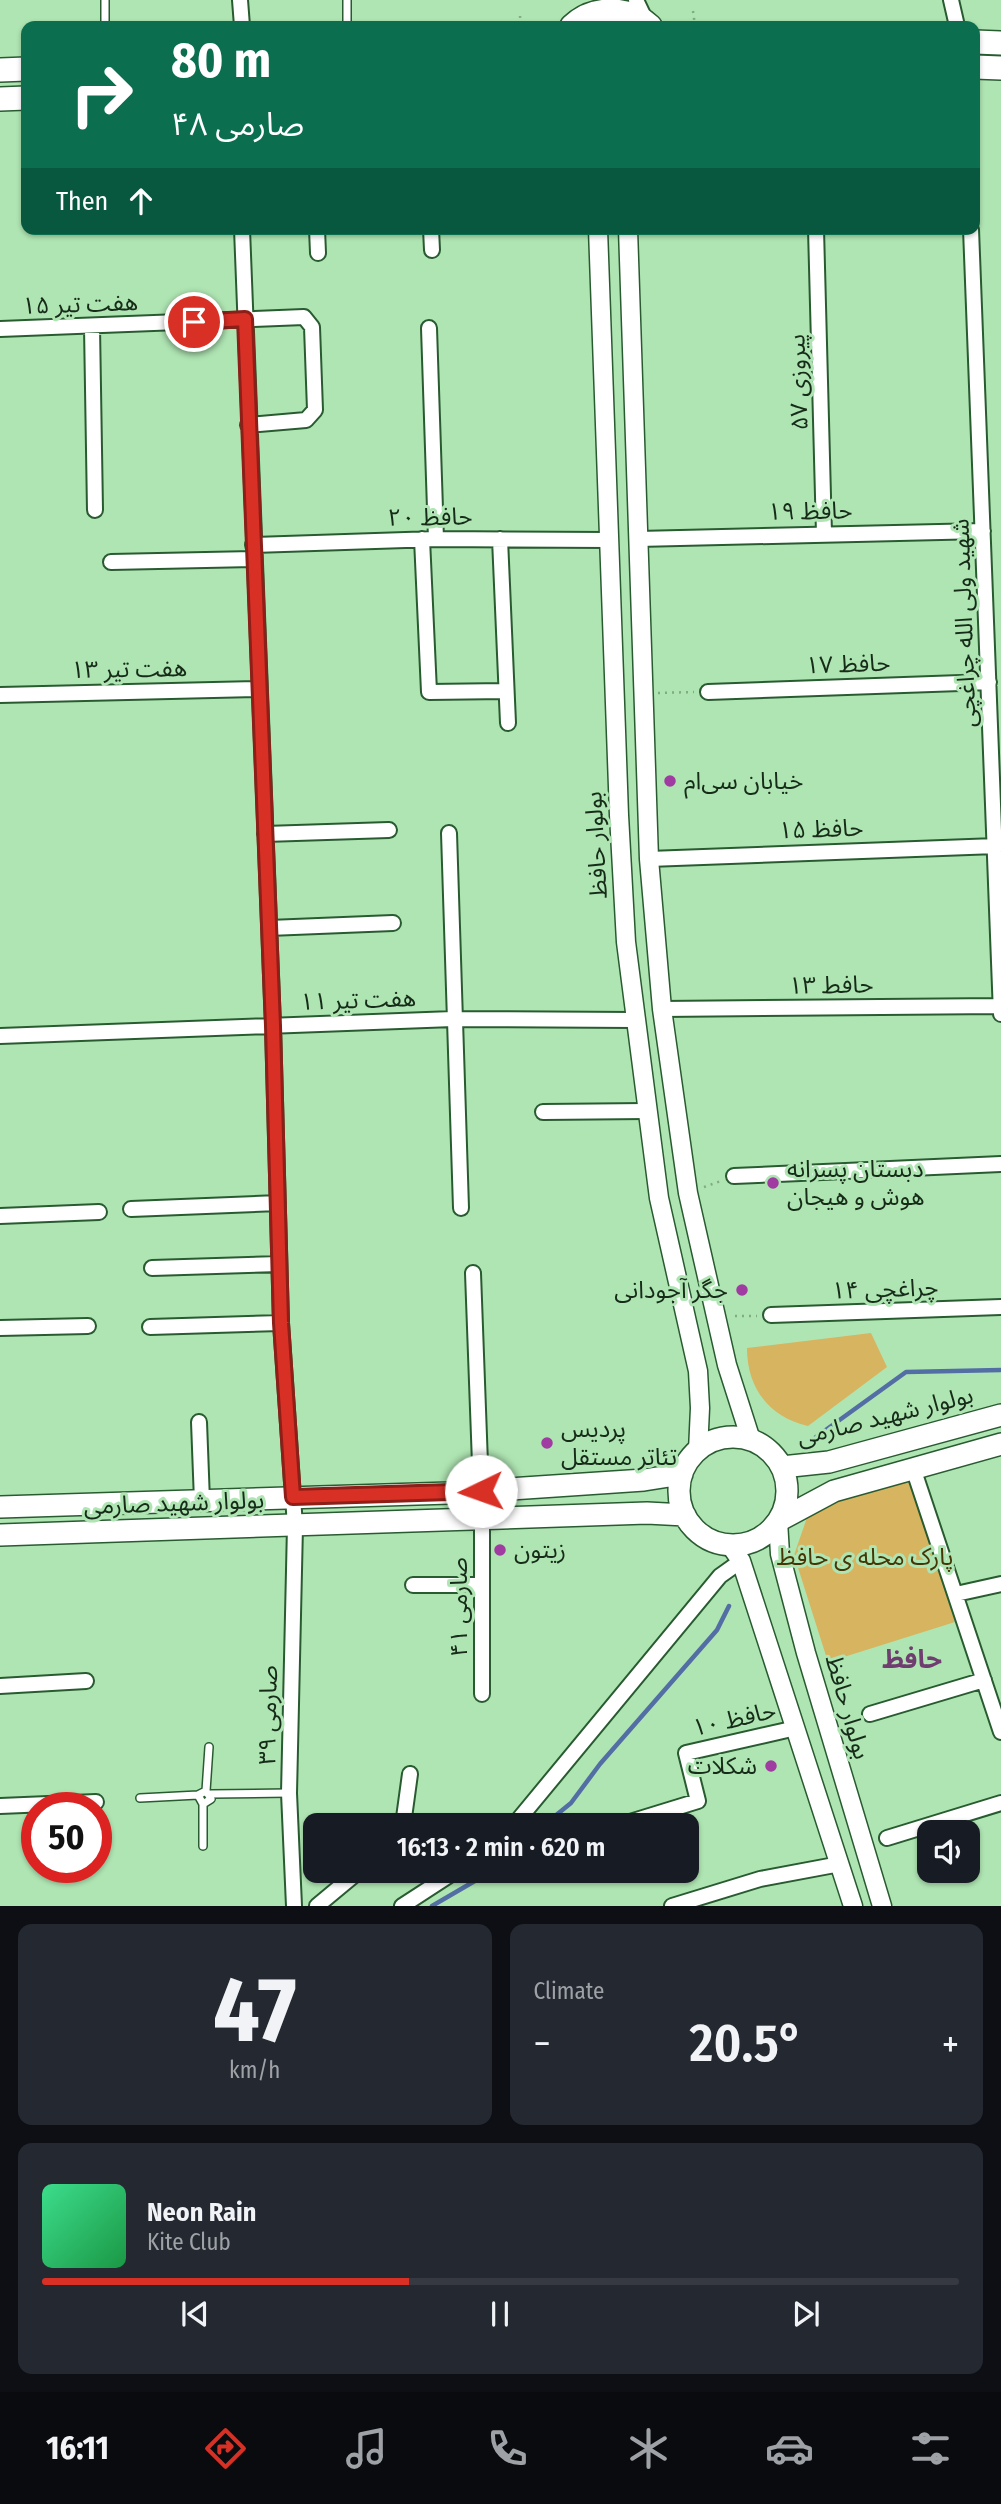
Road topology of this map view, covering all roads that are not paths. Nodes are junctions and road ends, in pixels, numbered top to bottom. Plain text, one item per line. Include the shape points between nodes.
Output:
1 (104, 0) edge
2 (240, 0) edge
3 (346, 0) edge
4 (636, 0) edge
5 (951, 0) edge
6 (577, 16) edge
7 (105, 21) edge
8 (242, 21) edge
9 (347, 21) edge
10 (641, 21) edge
11 (646, 21) edge
12 (956, 21) edge
13 (980, 42) edge
14 (1001, 43) edge
15 (980, 66) edge
16 (1001, 68) edge
17 (21, 69) edge
18 (0, 70) edge
19 (21, 98) edge
20 (0, 99) edge
21 (242, 235) edge
22 (317, 235) edge
23 (431, 235) edge
24 (598, 235) edge
25 (628, 235) edge
26 (816, 235) edge
27 (971, 235) edge
28 (432, 250) dead end
29 (318, 253) dead end
30 (245, 319) junction
31 (92, 327) junction
32 (429, 328) dead end
33 (0, 329) edge
34 (248, 425) junction
35 (95, 510) dead end
36 (983, 531) junction
37 (824, 534) junction
38 (429, 539) junction
39 (500, 539) junction
40 (639, 539) junction
41 (609, 540) junction
42 (253, 552) junction
43 (1001, 555) edge
44 (985, 556) junction
45 (111, 562) dead end
46 (989, 682) junction
47 (259, 689) junction
48 (505, 691) junction
49 (708, 692) road end
50 (0, 695) edge
51 (508, 723) dead end
52 (997, 778) edge
53 (998, 820) edge
54 (389, 830) dead end
55 (449, 833) dead end
56 (265, 834) junction
57 (996, 846) junction
58 (649, 859) junction
59 (393, 923) dead end
60 (269, 928) junction
61 (1000, 1006) edge
62 (662, 1009) junction
63 (1001, 1014) edge
64 (453, 1019) junction
65 (634, 1020) junction
66 (273, 1026) junction
67 (0, 1036) edge
68 (646, 1111) junction
69 (543, 1112) dead end
70 (1001, 1164) edge
71 (734, 1176) road end
72 (278, 1203) junction
73 (461, 1208) dead end
74 (131, 1209) dead end
75 (99, 1212) dead end
76 (0, 1216) edge
77 (279, 1264) junction
78 (152, 1268) dead end
79 (473, 1273) dead end
80 (1001, 1307) edge
81 (771, 1315) road end
82 (281, 1323) junction
83 (88, 1326) dead end
84 (150, 1327) dead end
85 (0, 1328) edge
86 (1001, 1415) edge
87 (199, 1422) dead end
88 (751, 1440) junction
89 (1001, 1444) edge
90 (698, 1451) junction
91 (782, 1467) junction
92 (914, 1468) junction
93 (682, 1474) junction
94 (481, 1491) junction
95 (293, 1497) junction
96 (202, 1501) junction
97 (0, 1507) edge
98 (685, 1516) junction
99 (482, 1520) junction
100 (778, 1521) junction
101 (295, 1526) junction
102 (0, 1535) edge
103 (735, 1553) junction
104 (1001, 1584) edge
105 (412, 1585) dead end
106 (482, 1585) junction
107 (957, 1594) junction
108 (86, 1681) dead end
109 (984, 1681) junction
110 (0, 1686) edge
111 (482, 1694) dead end
112 (870, 1714) dead end
113 (796, 1728) junction
114 (1001, 1730) edge
115 (209, 1747) dead end
116 (410, 1774) dead end
117 (208, 1792) junction
118 (289, 1793) junction
119 (198, 1796) junction
120 (140, 1798) dead end
121 (1001, 1803) edge
122 (203, 1804) junction
123 (21, 1805) edge
124 (0, 1806) edge
125 (405, 1813) edge
126 (524, 1813) edge
127 (659, 1813) edge
128 (887, 1838) dead end
129 (202, 1846) dead end
130 (840, 1864) junction
131 (345, 1883) edge
132 (437, 1883) edge
133 (294, 1906) edge
134 (317, 1906) edge
135 (402, 1906) edge
136 (672, 1906) edge
137 (853, 1906) edge
138 (882, 1906) edge

1 - 7 lane
2 - 8 street
3 - 9 lane
4 - 11 street
5 - 12 street
6 - 10 main road via 619,11
13 - 14 main road
15 - 16 main road
17 - 18 main road
19 - 20 main road
21 - 30 street, صارمی ۳۹
22 - 29 street
23 - 28 street
24 - 41 street, بولوار حافظ
25 - 40 street
26 - 37 street, پیروزی ۵۷
27 - 36 street, شهید ولی الله چراغچی
30 - 31 street, هفت تیر ۱۵
30 - 34 street, صارمی ۳۹
30 - 34 street, هفت تیر ۱۵ via 304,317 309,321 315,410 306,420
31 - 33 street, هفت تیر ۱۵
31 - 35 street
32 - 38 street
34 - 42 street, صارمی ۳۹
36 - 37 street, حافظ ۱۹
36 - 44 street, شهید ولی الله چراغچی
37 - 40 street, حافظ ۱۹
38 - 39 street, حافظ ۲۰
38 - 42 street, حافظ ۲۰
38 - 48 street via 429,692
39 - 41 street, حافظ ۲۰
39 - 48 street
40 - 58 street
41 - 65 street, بولوار حافظ via 621,864
42 - 45 street, حافظ ۲۰
42 - 47 street, صارمی ۳۹
43 - 44 street
44 - 46 street, شهید ولی الله چراغچی
46 - 49 street, حافظ ۱۷
46 - 52 street, شهید ولی الله چراغچی
47 - 50 street, هفت تیر ۱۳
47 - 56 street, صارمی ۳۹
48 - 51 street
52 - 53 street, شهید ولی الله چراغچی
53 - 57 street, شهید ولی الله چراغچی
54 - 56 street
55 - 64 street
56 - 60 street, صارمی ۳۹
57 - 58 street, حافظ ۱۵
57 - 61 street, شهید ولی الله چراغچی
58 - 62 street
59 - 60 street
60 - 66 street, صارمی ۳۹
61 - 62 street, حافط ۱۳
61 - 63 street, شهید ولی الله چراغچی
62 - 88 street via 688,1193 727,1365
64 - 65 street, هفت تیر ۱۱
64 - 66 street, هفت تیر ۱۱
64 - 73 street
65 - 68 street, بولوار حافظ
66 - 67 street, هفت تیر ۱۱
66 - 72 street, صارمی ۳۹
68 - 69 street
68 - 90 street, بولوار حافظ via 659,1198 698,1371
70 - 71 street
72 - 74 street
72 - 77 street, صارمی ۳۹
75 - 76 street
77 - 78 street
77 - 82 street, صارمی ۳۹
79 - 94 street
80 - 81 street, چراغچی ۱۴
82 - 84 street
82 - 95 street, صارمی ۳۹
83 - 85 street
86 - 91 main road, بولوار شهید صارمی via 829,1462
87 - 96 street
88 - 90 main road via 723,1439
88 - 91 main road
89 - 92 main road
90 - 93 main road
91 - 100 main road via 787,1494
92 - 100 main road via 834,1491
92 - 107 street
93 - 94 main road, بولوار شهید صارمی
93 - 98 main road
94 - 95 main road, بولوار شهید صارمی
95 - 96 main road, بولوار شهید صارمی
95 - 101 street, صارمی ۳۹
96 - 97 main road, بولوار شهید صارمی
98 - 99 main road, بولوار شهید صارمی via 647,1513
98 - 103 main road via 704,1536
99 - 101 main road, بولوار شهید صارمی
99 - 106 street, صارمی ۴۱
100 - 103 main road
100 - 138 street, بولوار حافظ via 780,1554 806,1653
101 - 102 main road, بولوار شهید صارمی
101 - 118 street, صارمی ۳۹
103 - 113 street
103 - 126 street
104 - 107 street
105 - 106 street
106 - 111 street, صارمی ۴۱
107 - 109 street
108 - 110 street
109 - 112 street
109 - 114 street
113 - 127 street, حافظ ۱۰ via 686,1753 698,1801
113 - 130 street
115 - 117 lane
116 - 125 street
117 - 118 lane
117 - 119 lane
117 - 122 lane via 208,1803
118 - 133 street, صارمی ۳۹
119 - 120 lane
119 - 122 lane
121 - 128 street
122 - 129 lane
123 - 124 street
130 - 136 street via 760,1879
130 - 137 street
131 - 134 street
132 - 135 street

